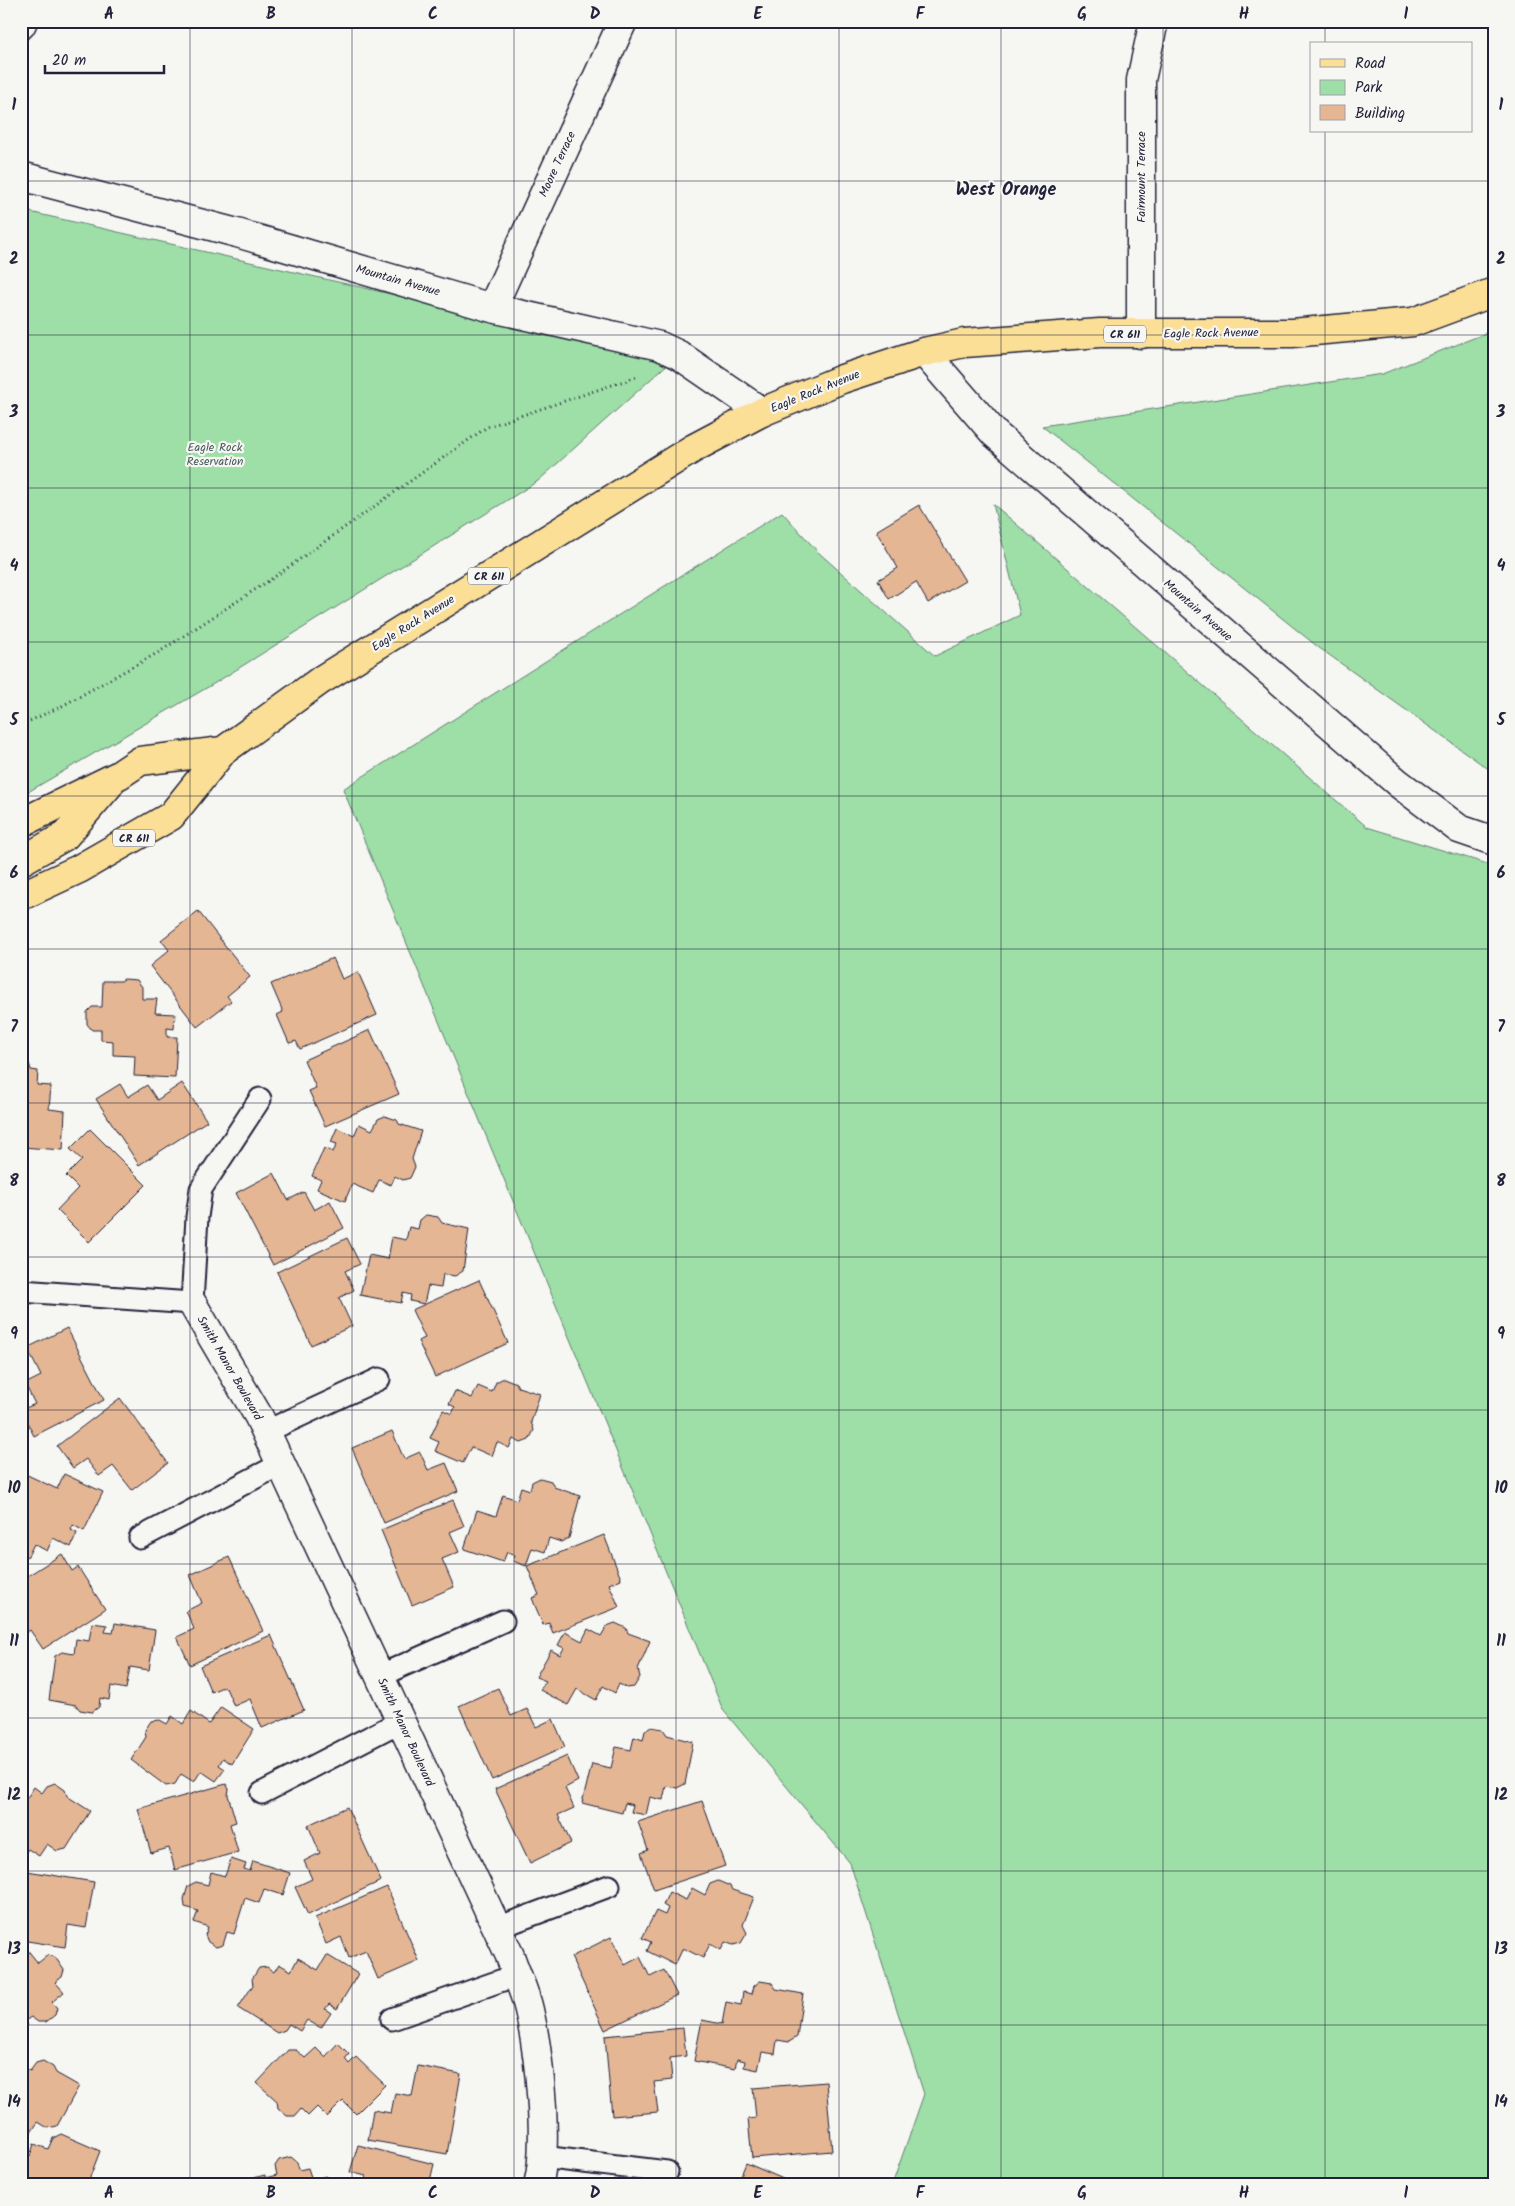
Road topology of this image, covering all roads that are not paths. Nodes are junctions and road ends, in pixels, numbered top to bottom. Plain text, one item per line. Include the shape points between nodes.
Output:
1 (23, 21) edge
2 (623, 21) edge
3 (1154, 21) edge
4 (21, 25) edge
5 (21, 176) edge
6 (1494, 292) edge
7 (492, 308) junction
8 (1140, 334) junction
9 (924, 352) junction
10 (762, 412) junction
11 (223, 751) junction
12 (118, 775) junction
13 (21, 823) edge
14 (1494, 841) edge
15 (21, 861) edge
16 (21, 896) edge
17 (260, 1099) dead end
18 (21, 1291) edge
19 (192, 1303) junction
20 (379, 1378) dead end
21 (266, 1432) junction
22 (281, 1464) junction
23 (140, 1538) dead end
24 (503, 1621) dead end
25 (380, 1676) junction
26 (401, 1721) junction
27 (262, 1793) dead end
28 (610, 1886) dead end
29 (497, 1928) junction
30 (516, 1975) junction
31 (392, 2020) dead end
32 (542, 2157) junction
33 (667, 2172) dead end
34 (538, 2185) edge

1 - 4 street
2 - 7 street, Moore Terrace
3 - 8 street, Fairmount Terrace via 1141,80
5 - 7 street, Mountain Avenue via 237,233
6 - 8 main road, Eagle Rock Avenue / CR 611 via 1413,322 1292,332
7 - 10 street, Mountain Avenue via 660,346 679,354
8 - 9 main road, Eagle Rock Avenue / CR 611 via 1100,333 964,342
9 - 10 main road, Eagle Rock Avenue / CR 611 via 842,379
9 - 14 street, Mountain Avenue via 995,434 1398,783 1460,829
10 - 11 main road, Eagle Rock Avenue / CR 611 via 694,448 322,680
11 - 12 main road, Eagle Rock Avenue / CR 611 via 140,761
11 - 16 main road, Eagle Rock Avenue / CR 611 via 171,816 79,869
12 - 13 main road, Eagle Rock Avenue / CR 611
12 - 15 main road via 64,836
17 - 19 lane via 201,1189
18 - 19 lane
19 - 21 street, Smith Manor Boulevard
20 - 21 lane
21 - 22 street, Smith Manor Boulevard
22 - 23 lane
22 - 25 street, Smith Manor Boulevard
24 - 25 lane
25 - 26 street, Smith Manor Boulevard
26 - 27 lane
26 - 29 street, Smith Manor Boulevard
28 - 29 lane
29 - 30 street, Smith Manor Boulevard
30 - 31 lane
30 - 32 street, Smith Manor Boulevard via 529,2010 540,2083
32 - 33 lane
32 - 34 street, Smith Manor Boulevard

